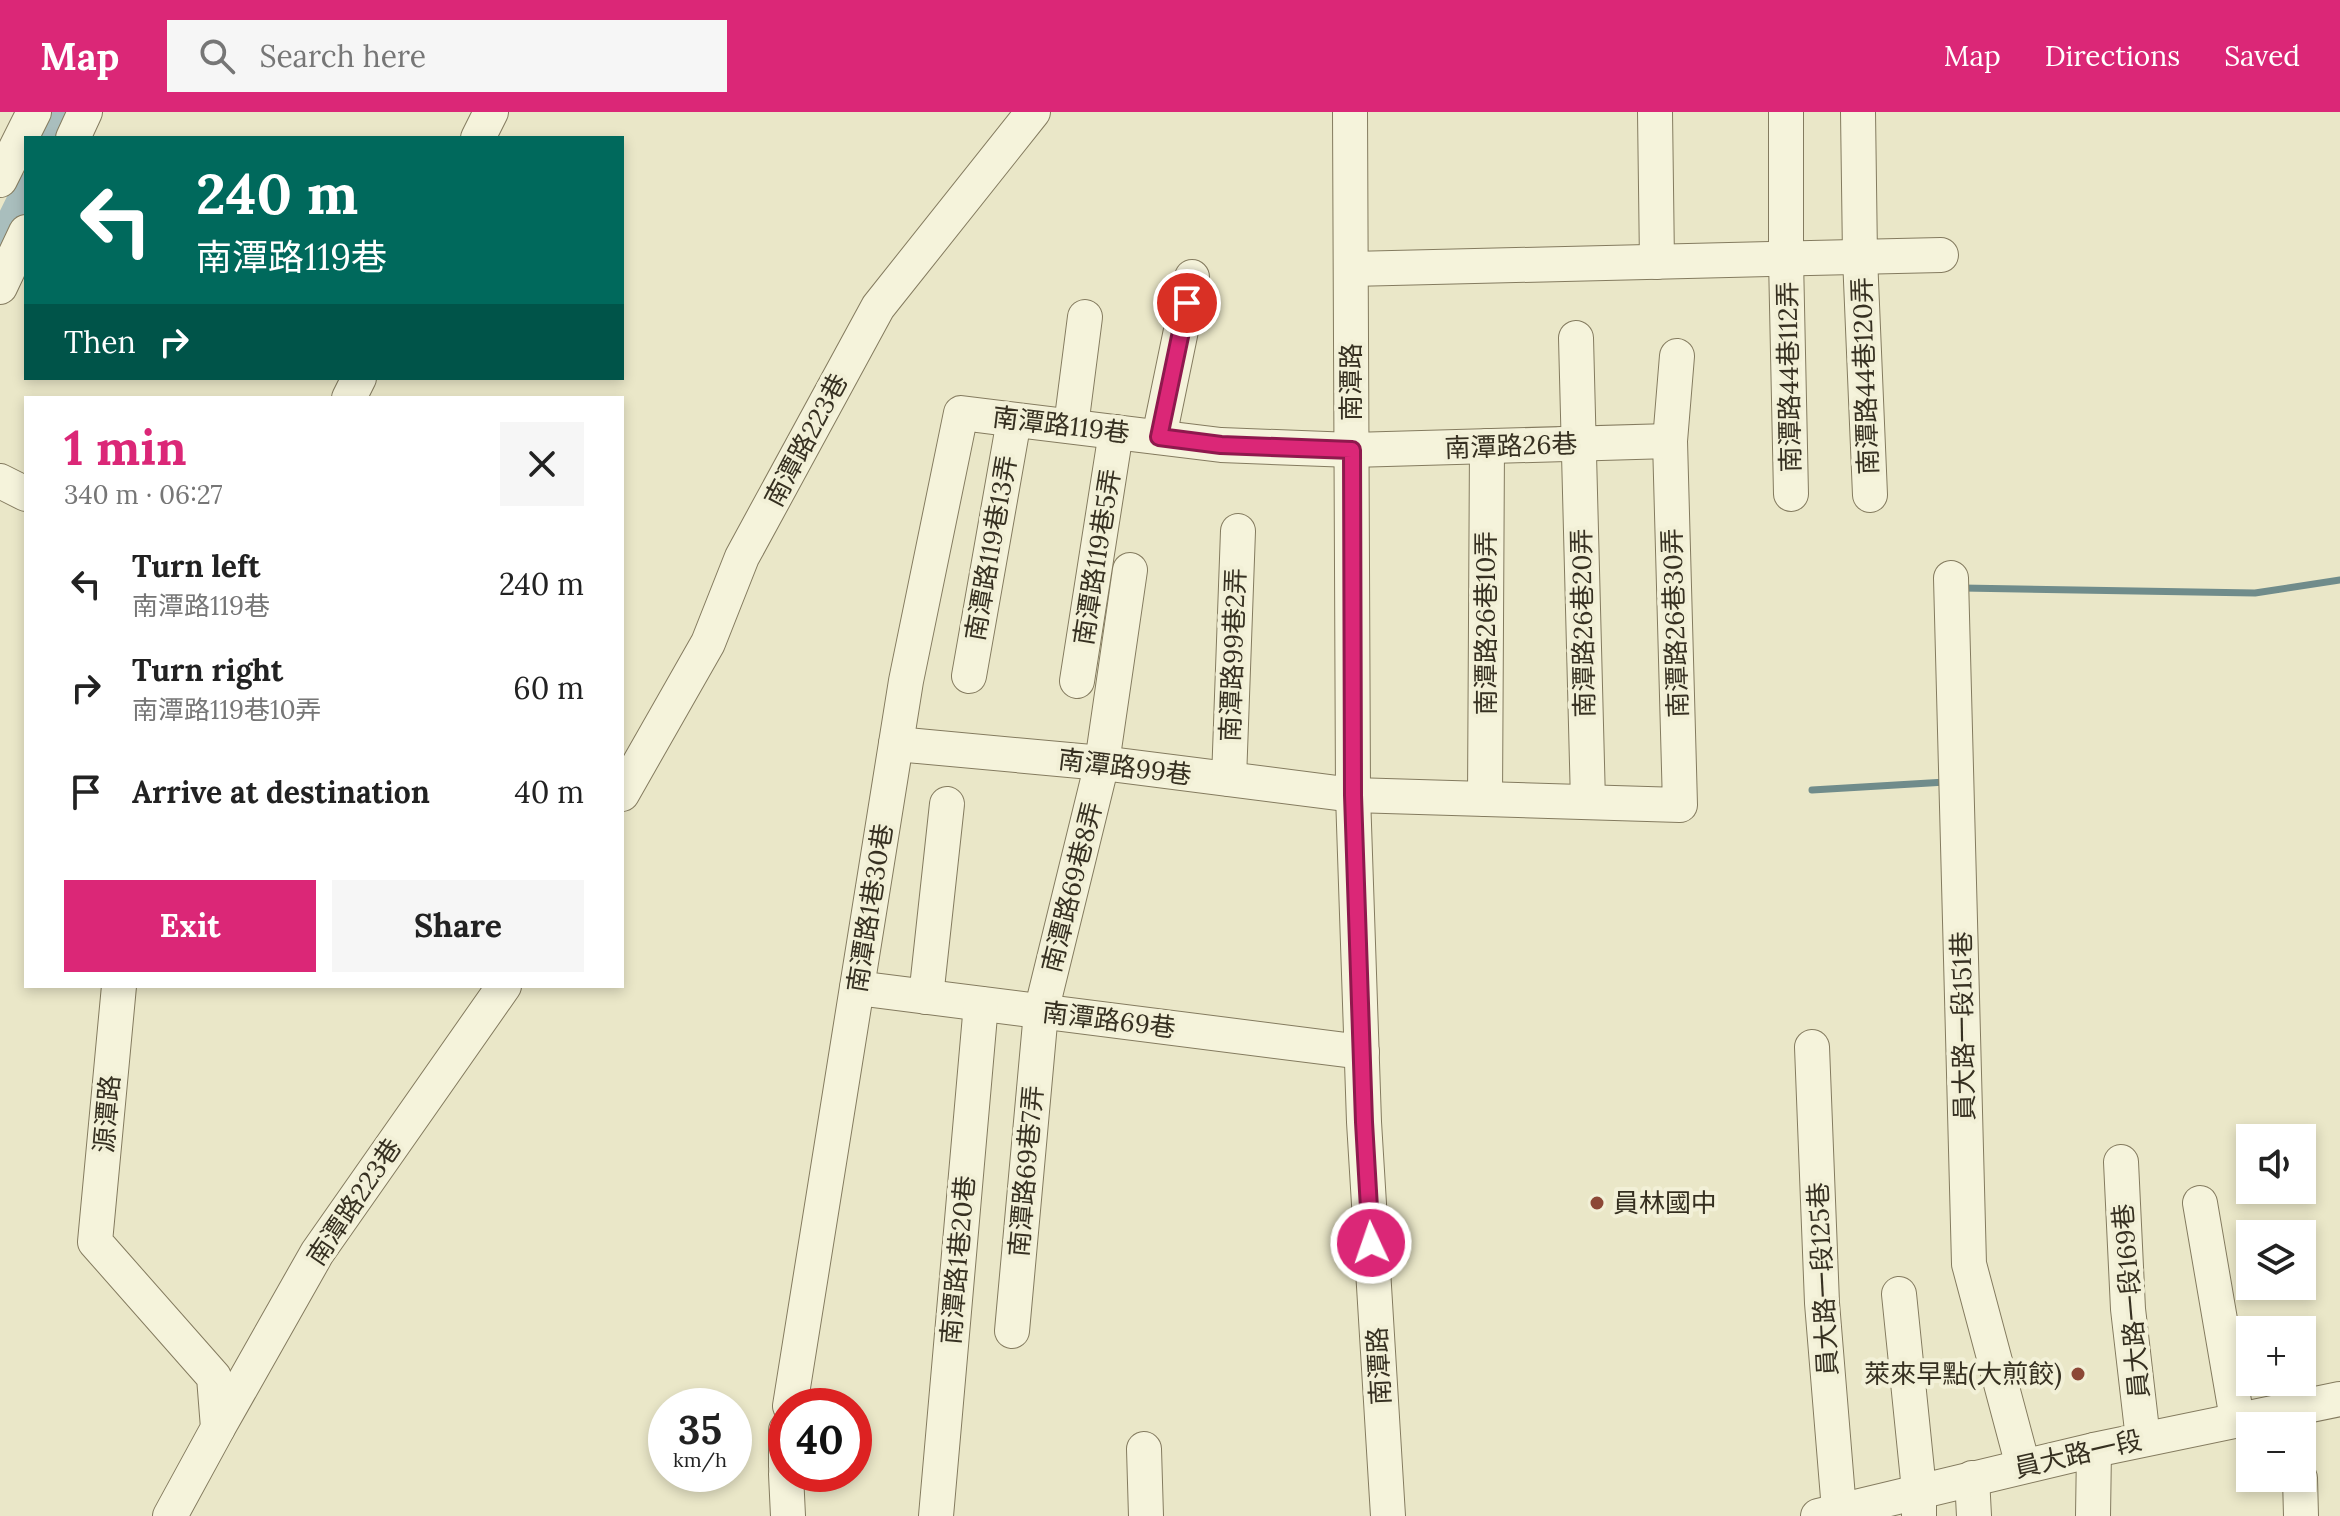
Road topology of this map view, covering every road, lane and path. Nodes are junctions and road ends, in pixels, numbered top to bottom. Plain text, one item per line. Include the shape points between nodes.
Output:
1 (34, 112) edge
2 (85, 112) edge
3 (491, 112) edge
4 (1033, 112) edge
5 (1350, 112) edge
6 (1655, 112) edge
7 (1786, 112) edge
8 (1858, 112) edge
9 (74, 136) edge
10 (479, 136) edge
11 (0, 180) edge
12 (24, 236) edge
13 (1941, 255) dead end
14 (1860, 257) junction
15 (1786, 259) junction
16 (1657, 262) junction
17 (1351, 269) junction
18 (1192, 277) dead end
19 (0, 287) edge
20 (1085, 317) dead end
21 (1576, 338) dead end
22 (1677, 356) dead end
23 (961, 413) joint
24 (1014, 420) junction
25 (1071, 426) junction
26 (1116, 432) junction
27 (1159, 437) junction
28 (1670, 441) junction
29 (1578, 444) junction
30 (1487, 446) junction
31 (1352, 450) junction
32 (0, 481) edge
33 (24, 493) edge
34 (1791, 494) dead end
35 (1870, 495) dead end
36 (1238, 531) dead end
37 (1130, 570) dead end
38 (1951, 578) dead end
39 (969, 676) dead end
40 (1077, 681) dead end
41 (896, 744) junction
42 (1102, 763) junction
43 (1229, 779) junction
44 (624, 790) edge
45 (1353, 795) junction
46 (1485, 799) junction
47 (1588, 802) junction
48 (947, 804) dead end
49 (1680, 805) joint
50 (119, 988) edge
51 (503, 988) edge
52 (857, 988) junction
53 (926, 997) junction
54 (981, 1004) junction
55 (1041, 1012) junction
56 (1812, 1047) dead end
57 (1362, 1052) junction
58 (2121, 1162) dead end
59 (2200, 1203) dead end
60 (1899, 1294) dead end
61 (1012, 1331) dead end
62 (793, 1388) edge
63 (2340, 1399) edge
64 (2309, 1412) edge
65 (2236, 1413) edge
66 (2236, 1419) edge
67 (218, 1428) junction
68 (2143, 1439) junction
69 (1144, 1449) dead end
70 (2094, 1450) junction
71 (2023, 1466) junction
72 (1972, 1478) junction
73 (787, 1492) edge
74 (2300, 1492) edge
75 (1919, 1503) edge
76 (1829, 1514) edge
77 (170, 1516) edge
78 (788, 1516) edge
79 (936, 1516) edge
80 (1146, 1516) edge
81 (1388, 1516) edge
82 (1974, 1516) edge
83 (2093, 1516) edge
84 (2301, 1516) edge

1 - 11 street
2 - 9 street
3 - 10 street
4 - 44 street, 南潭路223巷 via 878,307 742,557 708,643
5 - 17 street, 南潭路
6 - 16 street
7 - 15 street, 南潭路44巷112弄
8 - 14 street, 南潭路44巷120弄
12 - 19 street
13 - 14 street
14 - 15 street
14 - 35 street, 南潭路44巷120弄
15 - 16 street
15 - 34 street, 南潭路44巷112弄
16 - 17 street
17 - 31 street, 南潭路
18 - 27 street
20 - 25 street
21 - 29 street, 南潭路26巷20弄
22 - 28 street, 南潭路26巷30弄
23 - 24 street, 南潭路119巷
23 - 41 street, 南潭路1巷30巷
24 - 25 street, 南潭路119巷
24 - 39 street, 南潭路119巷13弄
25 - 26 street, 南潭路119巷
26 - 27 street, 南潭路119巷
26 - 40 street, 南潭路119巷5弄
27 - 31 street, 南潭路119巷
28 - 29 street, 南潭路26巷
28 - 49 street, 南潭路26巷30弄
29 - 30 street, 南潭路26巷
29 - 47 street, 南潭路26巷20弄
30 - 31 street, 南潭路26巷
30 - 46 street, 南潭路26巷10弄
31 - 45 street, 南潭路
32 - 33 street
36 - 43 street, 南潭路99巷2弄
37 - 42 street, 南潭路69巷8弄
38 - 71 street, 員大路一段151巷 via 1969,1264
41 - 42 street, 南潭路99巷
41 - 52 street, 南潭路1巷30巷
42 - 43 street, 南潭路99巷
42 - 55 street, 南潭路69巷8弄
43 - 45 street, 南潭路99巷
45 - 46 street, 南潭路99巷
45 - 57 street, 南潭路
46 - 47 street, 南潭路99巷
47 - 49 street, 南潭路99巷
48 - 53 street
50 - 67 street, 源潭路 via 95,1242 214,1377
51 - 67 street, 南潭路223巷 via 317,1253
52 - 53 street, 南潭路69巷
52 - 62 street, 南潭路1巷30巷
53 - 54 street, 南潭路69巷
54 - 55 street, 南潭路69巷
54 - 79 street, 南潭路1巷20巷
55 - 57 street, 南潭路69巷
55 - 61 street, 南潭路69巷7弄
56 - 76 street, 員大路一段125巷
57 - 81 street, 南潭路
58 - 68 street, 員大路一段169巷 via 2128,1309
59 - 65 street
60 - 75 street
63 - 64 street, 員大路一段
66 - 68 street, 員大路一段
67 - 77 street, 南潭路223巷
68 - 70 street, 員大路一段
69 - 80 street
70 - 71 street, 員大路一段
70 - 83 street
71 - 72 street, 員大路一段
72 - 75 street, 員大路一段
72 - 82 street
73 - 78 street
74 - 84 street
75 - 76 street, 員大路一段

